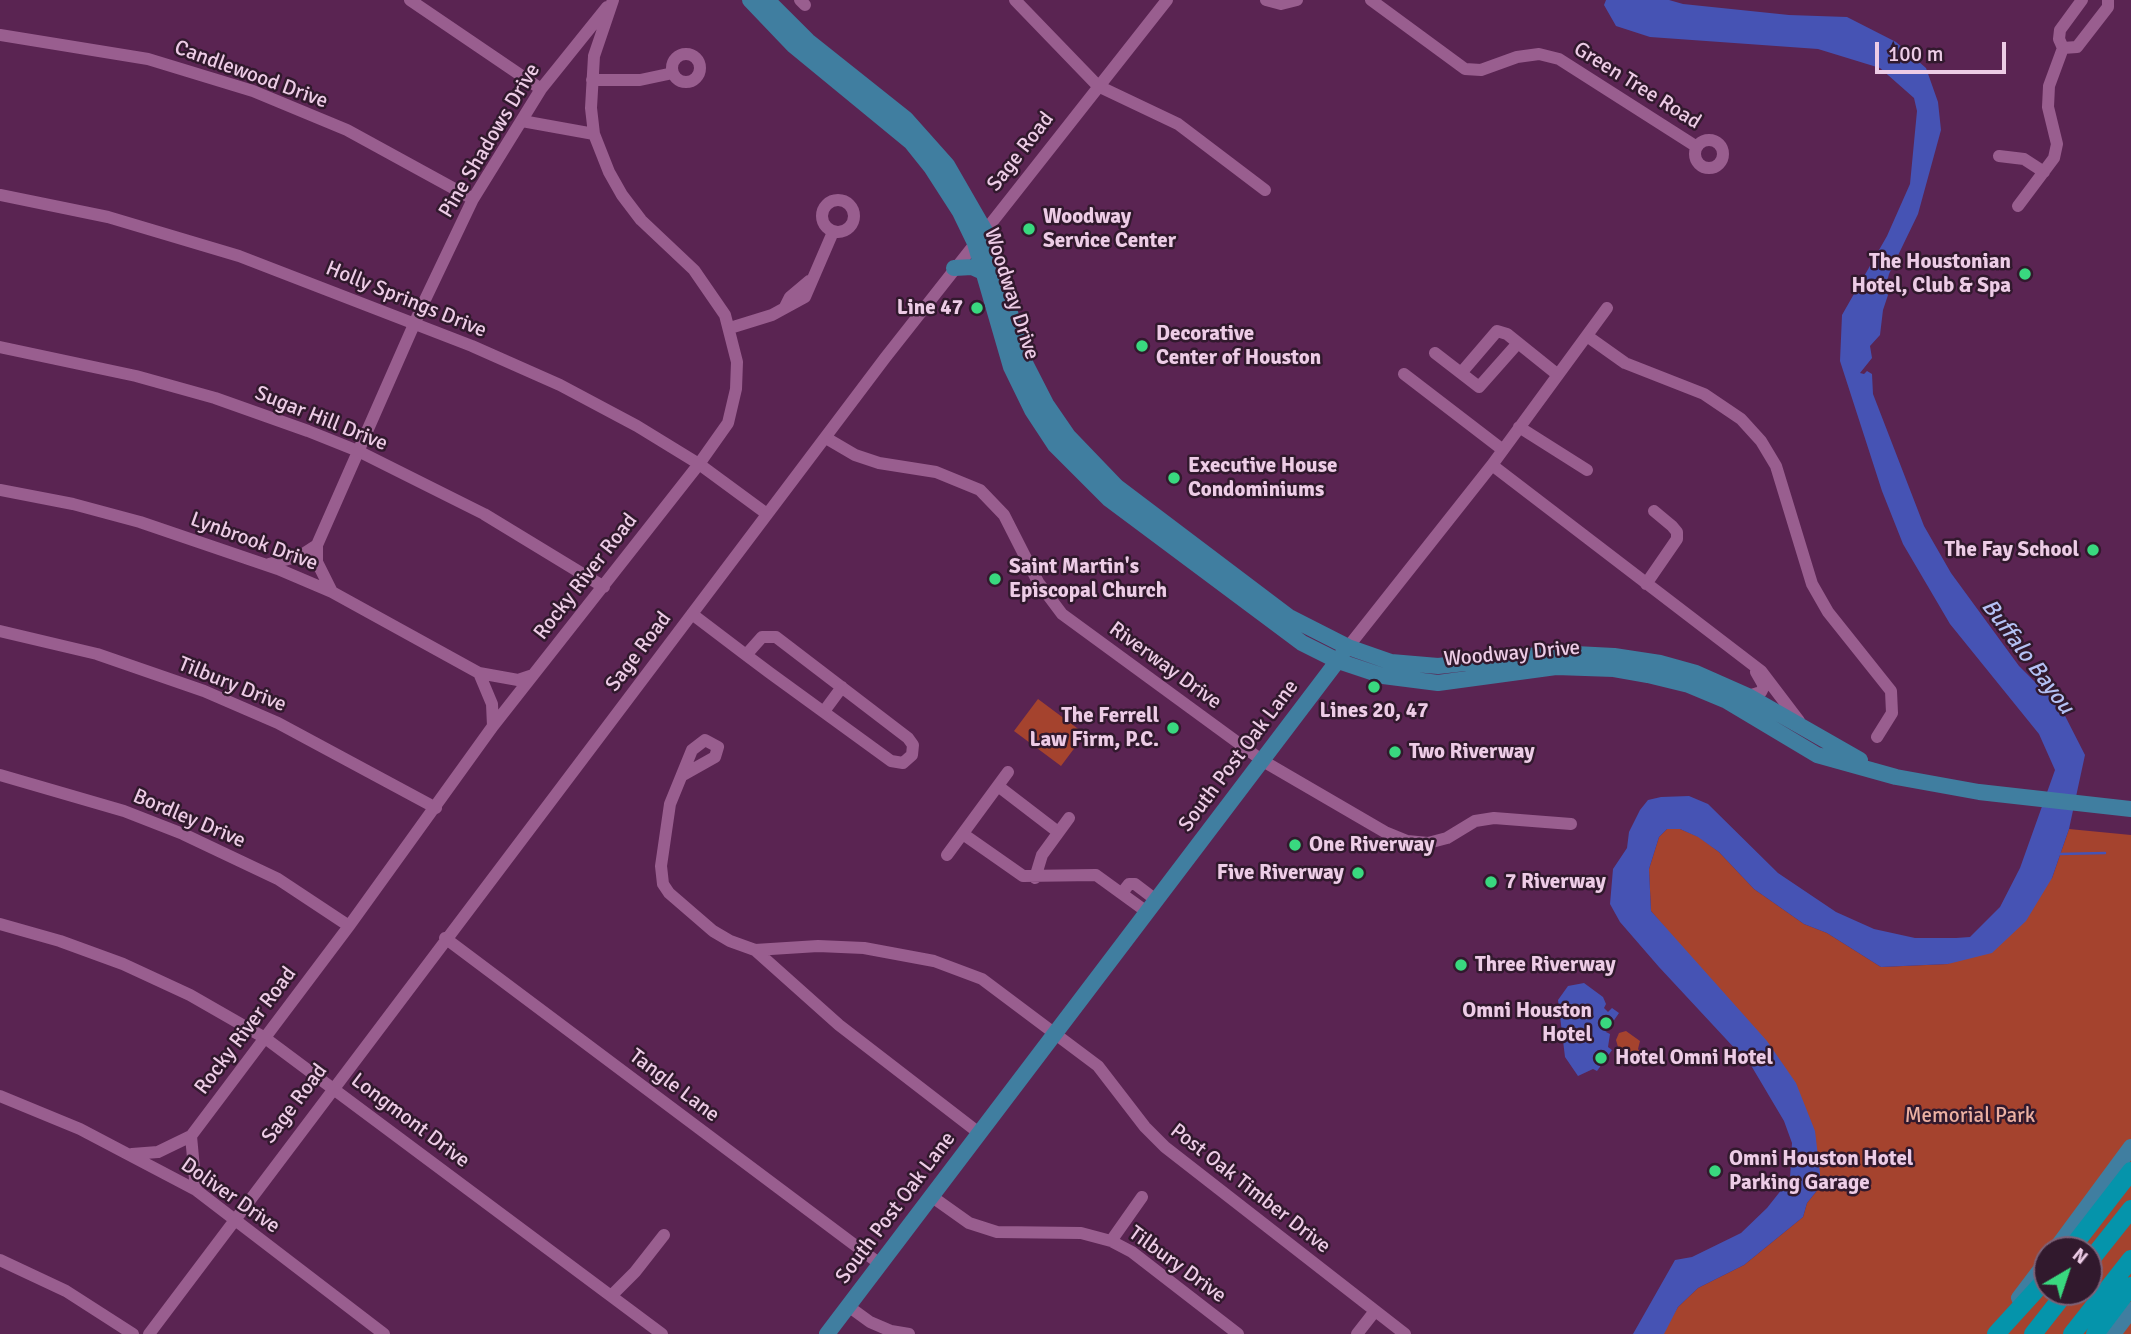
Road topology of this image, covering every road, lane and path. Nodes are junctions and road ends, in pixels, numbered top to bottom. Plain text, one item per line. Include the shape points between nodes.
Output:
1 (410, 0) edge
2 (613, 0) edge
3 (775, 0) edge
4 (1015, 0) edge
5 (1167, 0) edge
6 (1266, 0) edge
7 (1297, 0) edge
8 (1371, 0) edge
9 (2081, 0) edge
10 (2108, 0) edge
11 (762, 2) edge
12 (0, 35) edge
13 (2063, 48) junction
14 (673, 73) dead end
15 (592, 80) junction
16 (1098, 86) junction
17 (541, 89) junction
18 (522, 121) junction
19 (594, 134) junction
20 (1698, 147) dead end
21 (1999, 156) dead end
22 (2044, 172) junction
23 (1265, 190) dead end
24 (0, 195) edge
25 (473, 199) junction
26 (2018, 206) dead end
27 (833, 232) dead end
28 (980, 237) junction
29 (954, 268) junction
30 (983, 272) junction
31 (1607, 308) dead end
32 (415, 323) junction
33 (730, 328) junction
34 (1587, 336) junction
35 (1518, 343) junction
36 (0, 347) edge
37 (1435, 352) dead end
38 (1461, 373) junction
39 (1404, 374) dead end
40 (1558, 375) junction
41 (1519, 427) junction
42 (826, 438) junction
43 (1503, 450) junction
44 (358, 451) junction
45 (699, 464) junction
46 (1492, 465) junction
47 (1587, 471) dead end
48 (1106, 487) junction
49 (0, 490) edge
50 (1654, 511) dead end
51 (767, 514) junction
52 (317, 545) junction
53 (264, 564) junction
54 (1220, 575) junction
55 (1646, 584) junction
56 (604, 587) junction
57 (332, 592) junction
58 (692, 614) junction
59 (0, 631) edge
60 (1296, 639) junction
61 (1348, 648) junction
62 (746, 655) junction
63 (1338, 662) junction
64 (1749, 664) junction
65 (1510, 667) junction
66 (479, 673) junction
67 (533, 675) junction
68 (1326, 677) junction
69 (842, 687) junction
70 (1717, 690) junction
71 (1748, 696) junction
72 (825, 710) junction
73 (1803, 725) junction
74 (493, 726) junction
75 (1877, 737) dead end
76 (1262, 761) junction
77 (1877, 771) junction
78 (1008, 772) dead end
79 (0, 775) edge
80 (683, 775) dead end
81 (998, 786) junction
82 (436, 808) junction
83 (2123, 808) edge
84 (1069, 818) dead end
85 (1571, 824) dead end
86 (1058, 832) junction
87 (962, 834) junction
88 (947, 855) dead end
89 (1035, 878) junction
90 (1152, 906) junction
91 (0, 924) edge
92 (349, 926) junction
93 (445, 938) junction
94 (755, 950) junction
95 (1056, 1033) junction
96 (265, 1038) junction
97 (332, 1087) junction
98 (0, 1096) edge
99 (979, 1133) junction
100 (191, 1136) junction
101 (2131, 1147) edge
102 (132, 1154) junction
103 (2131, 1171) edge
104 (196, 1190) junction
105 (932, 1196) junction
106 (1142, 1196) dead end
107 (2131, 1209) edge
108 (233, 1219) junction
109 (664, 1235) dead end
110 (2065, 1236) edge
111 (2081, 1236) edge
112 (1111, 1241) junction
113 (2103, 1244) edge
114 (2131, 1259) edge
115 (0, 1261) edge
116 (880, 1264) junction
117 (2033, 1280) edge
118 (2131, 1286) edge
119 (2033, 1293) edge
120 (615, 1299) junction
121 (848, 1306) junction
122 (2055, 1306) edge
123 (2131, 1310) edge
124 (1375, 1311) junction
125 (133, 1334) edge
126 (149, 1334) edge
127 (384, 1334) edge
128 (662, 1334) edge
129 (827, 1334) edge
130 (909, 1334) edge
131 (1238, 1334) edge
132 (1357, 1334) edge
133 (1405, 1334) edge
134 (1994, 1334) edge
135 (2032, 1334) edge
136 (2073, 1334) edge
137 (2095, 1334) edge
138 (2113, 1334) edge

1 - 17 street
2 - 15 street, Rocky River Road via 594,57
2 - 17 street, Pine Shadows Drive
3 - 11 street
4 - 16 street
5 - 16 street, Sage Road
6 - 7 street via 1281,4
8 - 20 street, Green Tree Road via 1465,69 1480,70 1539,54 1559,59
9 - 13 street via 2060,30
10 - 13 street via 2108,7 2077,47
11 - 28 main road, Woodway Drive via 916,138
12 - 25 street, Candlewood Drive via 148,59 253,91 347,130
13 - 22 street via 2049,86 2048,107 2057,144
14 - 15 street via 640,80
15 - 19 street, Rocky River Road
16 - 23 street via 1178,124
16 - 28 street, Sage Road
17 - 18 street, Pine Shadows Drive
18 - 19 street
18 - 25 street, Pine Shadows Drive
19 - 33 street, Rocky River Road via 622,195 641,220 694,270
21 - 22 street via 2024,159
22 - 26 street
24 - 32 street, Holly Springs Drive via 108,217 239,256
25 - 32 street, Pine Shadows Drive
27 - 33 street via 805,297 772,315
28 - 29 street, Sage Road
28 - 30 main road, Woodway Drive
28 - 48 main road, Woodway Drive via 1031,375
29 - 30 main road
29 - 42 street, Sage Road
30 - 48 main road, Woodway Drive via 1011,367 1032,410 1055,445
31 - 34 street, South Post Oak Lane
32 - 44 street, Pine Shadows Drive
32 - 45 street, Holly Springs Drive via 560,385
33 - 45 street, Rocky River Road via 737,362 734,404 728,423
34 - 40 street, South Post Oak Lane
34 - 75 street via 1625,363 1704,394 1741,419 1761,441 1776,466 1812,584 1891,691 1892,713
35 - 38 street via 1502,331 1493,333
35 - 38 street via 1479,387
35 - 40 street
36 - 44 street, Sugar Hill Drive via 100,367 215,398
37 - 38 street
39 - 43 street
40 - 41 street, South Post Oak Lane
41 - 43 street, South Post Oak Lane
41 - 47 street
42 - 51 street, Sage Road
42 - 76 street, Riverway Drive via 855,455 936,472 980,490 1004,514 1038,582 1062,614
43 - 46 street, South Post Oak Lane
44 - 52 street, Pine Shadows Drive
44 - 56 street, Sugar Hill Drive via 484,514
45 - 51 street, Holly Springs Drive
45 - 56 street, Rocky River Road
46 - 55 street
46 - 61 street, South Post Oak Lane
48 - 54 main road, Woodway Drive
49 - 53 street, Lynbrook Drive via 140,522
50 - 55 street via 1672,526 1677,539
51 - 58 street, Sage Road
52 - 53 street via 282,563
52 - 57 street via 317,562
53 - 57 street, Lynbrook Drive
54 - 60 main road, Woodway Drive
54 - 61 main road, Woodway Drive
55 - 64 street
56 - 67 street, Rocky River Road
57 - 66 street, Lynbrook Drive
58 - 62 street
58 - 93 street, Sage Road
59 - 82 street, Tilbury Drive via 97,654 204,691 278,723
60 - 63 main road, Woodway Drive
60 - 68 main road
61 - 63 main road, South Post Oak Lane
61 - 65 main road, Woodway Drive via 1391,662
62 - 69 street via 762,637 774,636
62 - 72 street
63 - 65 main road, Woodway Drive via 1383,676 1438,683
63 - 68 main road, South Post Oak Lane
64 - 71 street via 1764,687
64 - 73 street via 1769,679 1783,705
65 - 70 main road, Woodway Drive via 1556,653 1660,663
66 - 67 street, Lynbrook Drive via 518,680
66 - 74 street via 492,704
67 - 74 street, Rocky River Road
68 - 76 main road, South Post Oak Lane
69 - 72 street
69 - 72 street via 908,738 912,755 903,763 891,761
70 - 71 main road, Woodway Drive
70 - 77 main road, Woodway Drive via 1817,755
71 - 73 main road, Woodway Drive
73 - 77 main road, Woodway Drive
74 - 82 street, Rocky River Road
76 - 85 street, Riverway Drive via 1407,841 1428,843 1447,838 1475,821 1494,818
76 - 90 main road, South Post Oak Lane
77 - 83 main road, Woodway Drive via 1979,792
78 - 81 street
79 - 92 street, Bordley Drive via 124,811 183,834 278,879
80 - 94 street via 668,810 663,884 718,934
81 - 86 street
81 - 87 street
82 - 92 street, Rocky River Road
84 - 86 street
86 - 89 street via 1042,855
87 - 88 street
87 - 89 street via 1008,868
89 - 90 street via 1096,875 1122,893 1135,884
90 - 95 main road, South Post Oak Lane
91 - 96 street, Longmont Drive via 122,964 190,995
92 - 96 street, Rocky River Road
93 - 97 street, Sage Road
93 - 116 street, Tangle Lane
94 - 95 street, Post Oak Timber Drive via 838,946 945,965 992,985
94 - 99 street via 839,1025
95 - 99 main road, South Post Oak Lane
95 - 124 street, Post Oak Timber Drive via 1110,1077 1154,1139
96 - 97 street, Longmont Drive
96 - 100 street, Rocky River Road
97 - 108 street, Sage Road
97 - 120 street, Longmont Drive
98 - 102 street, Doliver Drive
99 - 105 main road, South Post Oak Lane
100 - 102 street, Rocky River Road via 158,1152
100 - 104 street
101 - 110 main road
102 - 104 street, Doliver Drive
103 - 111 highway
104 - 108 street, Doliver Drive
105 - 112 street, Tilbury Drive via 969,1223 997,1232 1081,1233
105 - 116 main road, South Post Oak Lane
106 - 112 street
107 - 113 highway
108 - 126 street, Sage Road
108 - 127 street, Doliver Drive
109 - 120 street
112 - 131 street, Tilbury Drive via 1132,1252
114 - 136 highway
115 - 125 street via 66,1291
116 - 121 main road, South Post Oak Lane
117 - 134 main road
118 - 137 highway
119 - 134 highway
120 - 128 street, Longmont Drive
121 - 129 main road, South Post Oak Lane
121 - 130 street via 870,1322
122 - 135 highway
123 - 138 main road
124 - 132 street
124 - 133 street, Post Oak Timber Drive

